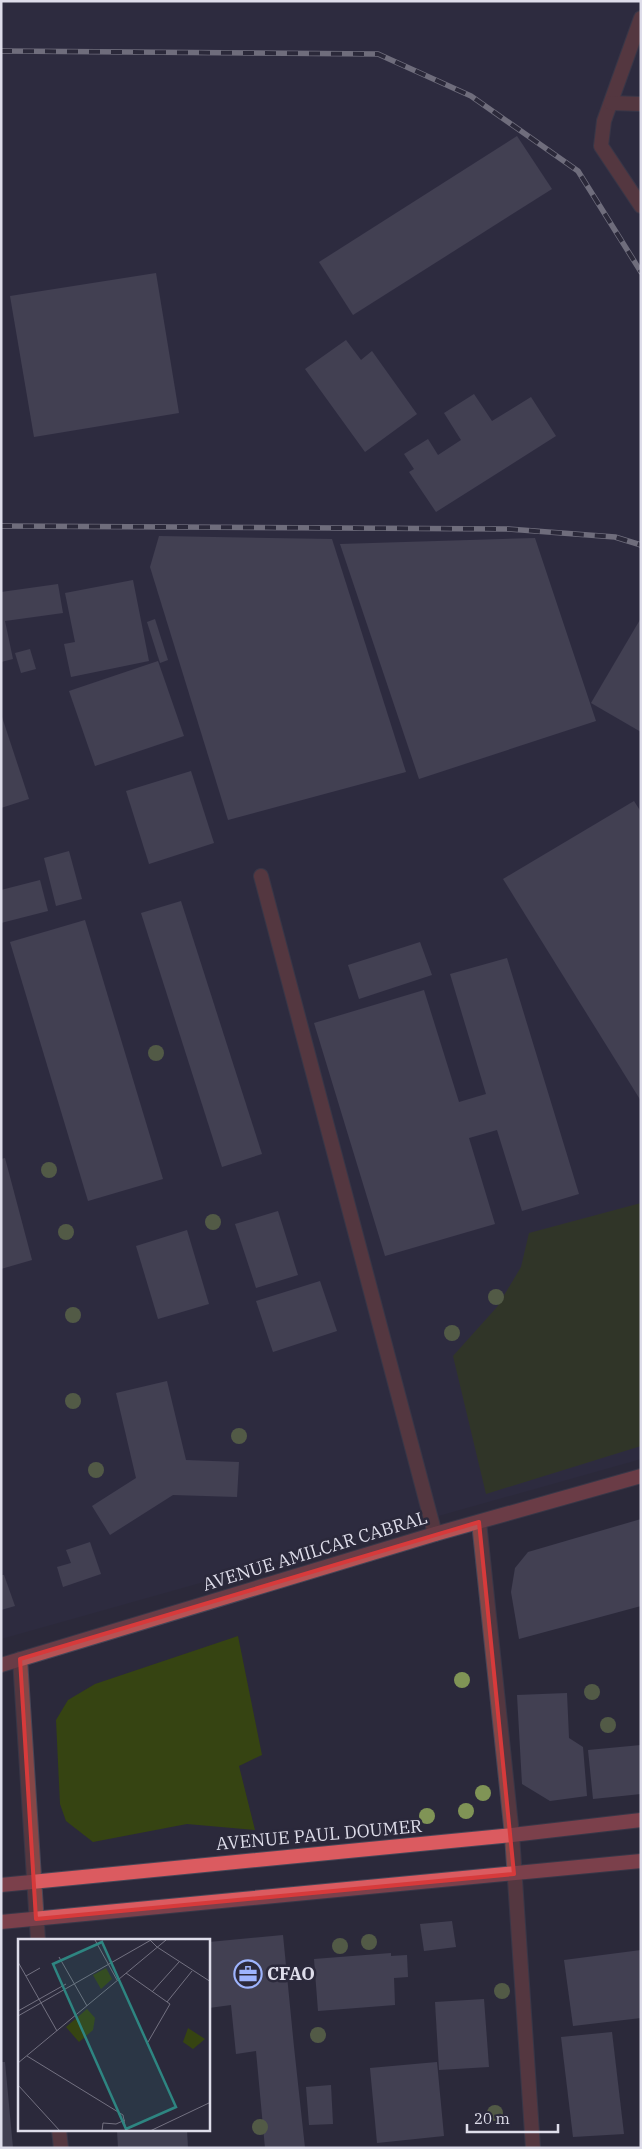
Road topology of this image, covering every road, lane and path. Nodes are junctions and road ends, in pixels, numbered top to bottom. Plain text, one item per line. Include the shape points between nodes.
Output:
1 (641, 18) edge
2 (611, 103) junction
3 (641, 104) edge
4 (641, 206) edge
5 (261, 876) dead end
6 (641, 1476) edge
7 (479, 1522) junction
8 (434, 1534) junction
9 (20, 1659) junction
10 (1, 1665) edge
11 (641, 1820) edge
12 (512, 1835) junction
13 (641, 1862) edge
14 (514, 1874) junction
15 (33, 1882) junction
16 (1, 1885) edge
17 (36, 1919) junction
18 (1, 1922) edge
19 (38, 1939) edge
20 (59, 2132) edge
21 (61, 2148) edge
22 (533, 2148) edge

1 - 2 street
2 - 3 street
2 - 4 street via 604,121 601,146
5 - 8 street
6 - 7 main road, AVENUE AMILCAR CABRAL
7 - 8 main road, AVENUE AMILCAR CABRAL
7 - 12 street
8 - 9 main road, AVENUE AMILCAR CABRAL
9 - 10 main road, AVENUE AMILCAR CABRAL
9 - 15 street
11 - 12 main road, AVENUE PAUL DOUMER
12 - 14 street
12 - 15 main road, AVENUE PAUL DOUMER
13 - 14 main road
14 - 17 main road
14 - 22 street
15 - 16 main road, AVENUE PAUL DOUMER
15 - 17 street
17 - 18 main road
17 - 19 street
20 - 21 street

